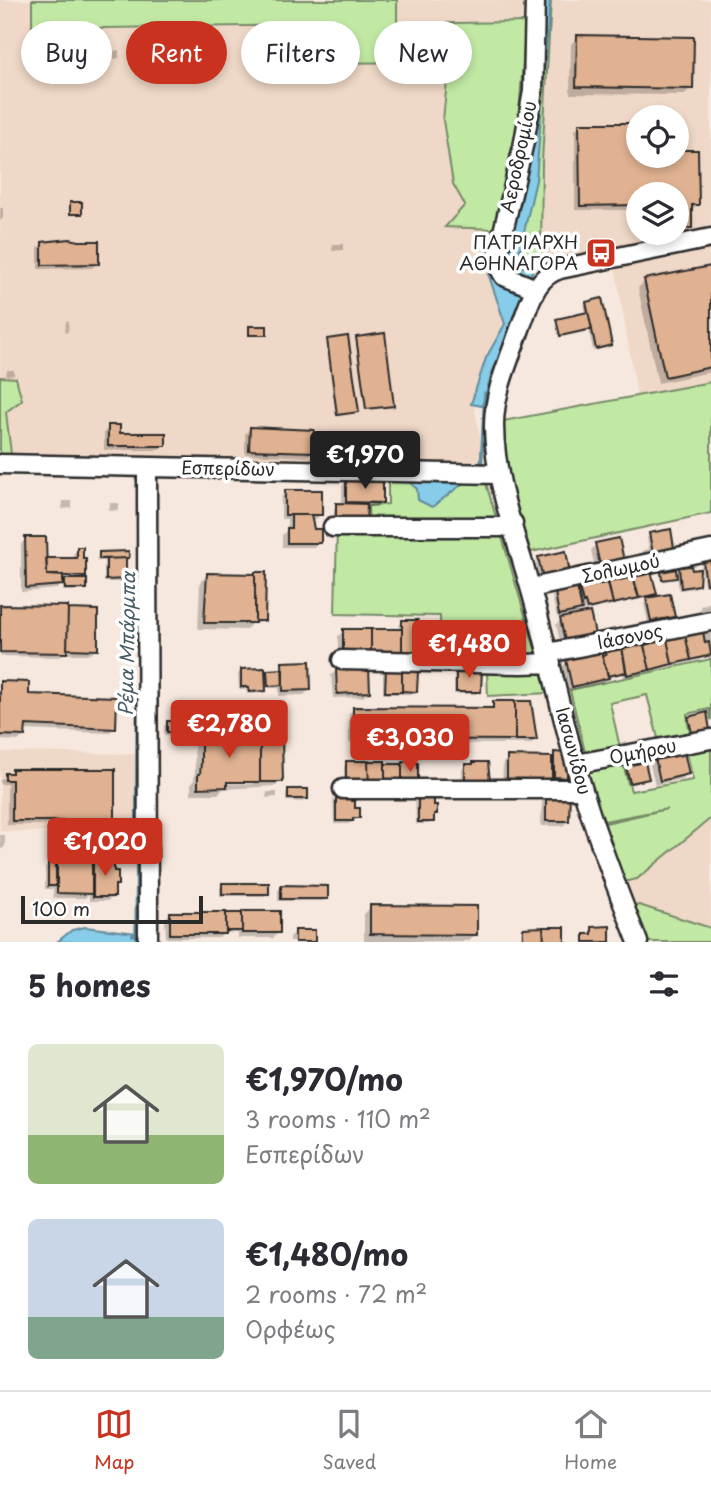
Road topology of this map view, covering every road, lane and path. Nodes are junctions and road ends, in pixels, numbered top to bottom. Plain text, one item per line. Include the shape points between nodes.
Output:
1 (535, 0) edge
2 (711, 238) edge
3 (536, 289) junction
4 (0, 464) edge
5 (149, 467) junction
6 (498, 474) junction
7 (513, 523) junction
8 (333, 527) dead end
9 (711, 551) edge
10 (531, 588) junction
11 (711, 621) edge
12 (550, 658) junction
13 (342, 660) dead end
14 (711, 739) edge
15 (576, 764) junction
16 (343, 789) dead end
17 (582, 789) junction
18 (148, 942) edge
19 (638, 942) edge

1 - 3 street, Αεροδρομίου via 533,91 496,262 511,280
2 - 3 street via 554,271
3 - 6 street, Ιασωνίδου via 497,399
4 - 5 street, Εσπερίδων
5 - 6 street, Εσπερίδων
5 - 18 street
6 - 7 street, Ιασωνίδου
7 - 8 street via 501,527
7 - 10 street, Ιασωνίδου
9 - 10 street, Σολωμού
10 - 12 street, Ιασωνίδου
11 - 12 street, Ιάσονος
12 - 13 street, Ιάσονος via 521,664
12 - 15 street, Ιασωνίδου
14 - 15 street, Ομήρου
15 - 17 street, Ιασωνίδου
16 - 17 street
17 - 19 street, Ιασωνίδου

